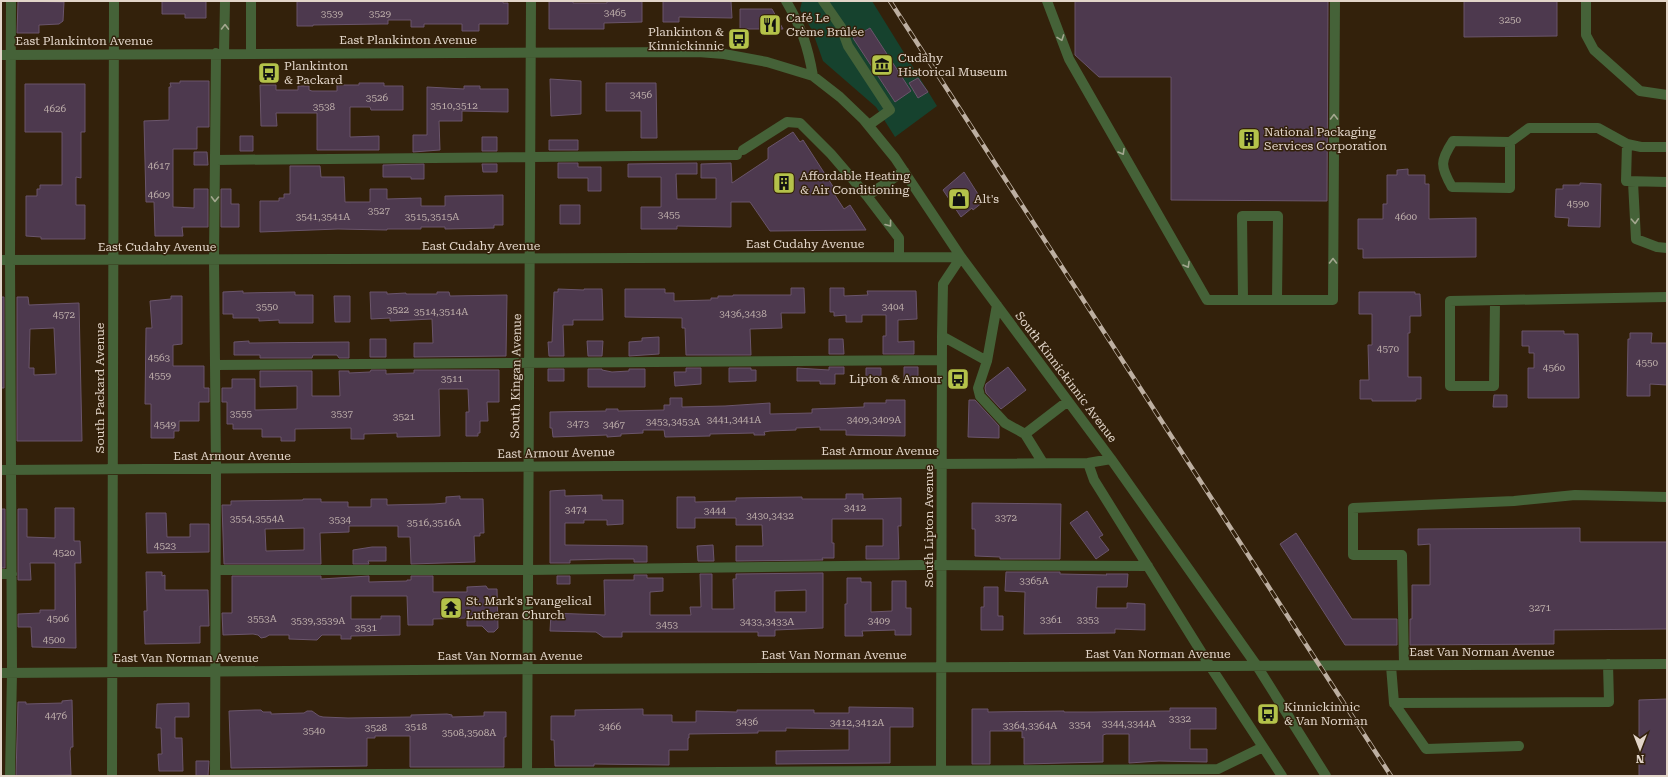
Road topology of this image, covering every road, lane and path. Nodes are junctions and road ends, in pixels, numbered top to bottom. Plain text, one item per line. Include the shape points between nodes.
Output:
1 (11, 1) edge
2 (114, 1) edge
3 (225, 1) edge
4 (251, 1) edge
5 (530, 1) edge
6 (786, 1) edge
7 (823, 1) edge
8 (1047, 1) edge
9 (1335, 1) edge
10 (1586, 1) edge
11 (530, 52) junction
12 (251, 53) junction
13 (114, 54) junction
14 (220, 54) junction
15 (6, 55) edge
16 (813, 76) junction
17 (1667, 95) edge
18 (869, 125) junction
19 (1510, 142) junction
20 (1627, 144) junction
21 (1667, 147) edge
22 (530, 157) junction
23 (215, 160) junction
24 (6, 161) edge
25 (904, 171) junction
26 (1633, 182) junction
27 (1667, 182) edge
28 (867, 196) junction
29 (1667, 248) edge
30 (899, 257) junction
31 (961, 257) junction
32 (530, 259) junction
33 (5, 260) edge
34 (113, 260) junction
35 (214, 260) junction
36 (1667, 298) edge
37 (1243, 300) junction
38 (1277, 300) junction
39 (1496, 300) junction
40 (997, 305) junction
41 (942, 336) junction
42 (942, 360) junction
43 (987, 361) junction
44 (529, 362) junction
45 (216, 365) junction
46 (6, 368) edge
47 (1068, 401) junction
48 (1025, 434) junction
49 (1111, 459) junction
50 (942, 463) junction
51 (1043, 463) junction
52 (1088, 463) junction
53 (528, 467) junction
54 (113, 469) junction
55 (216, 469) junction
56 (1, 470) edge
57 (12, 470) junction
58 (1667, 497) edge
59 (942, 565) junction
60 (1148, 566) junction
61 (216, 570) junction
62 (528, 570) junction
63 (1, 574) edge
64 (12, 574) junction
65 (1608, 664) junction
66 (1667, 664) edge
67 (1404, 665) junction
68 (1210, 666) junction
69 (1257, 666) junction
70 (1391, 666) junction
71 (942, 668) junction
72 (528, 669) junction
73 (215, 671) junction
74 (12, 672) junction
75 (112, 672) junction
76 (1, 673) edge
77 (1394, 703) junction
78 (1519, 746) dead end
79 (1263, 747) junction
80 (941, 773) edge
81 (527, 775) edge
82 (1, 776) edge
83 (10, 776) edge
84 (112, 776) edge
85 (215, 776) edge
86 (1282, 776) edge
87 (1326, 776) edge

1 - 15 street
2 - 13 street, South Packard Avenue
14 -> 3 street
4 - 12 street
5 - 11 street, South Kingan Avenue
6 - 16 street via 799,24 808,49
7 - 18 street via 841,27 848,46 890,110
8 -> 37 street via 1069,59 1207,300
38 -> 9 street via 1333,300
10 - 17 street via 1586,35 1594,50 1640,91
11 - 12 street, East Plankinton Avenue
11 - 16 street, East Plankinton Avenue via 724,54 767,62
11 - 22 street, South Kingan Avenue
12 - 14 street, East Plankinton Avenue
13 - 14 street, East Plankinton Avenue
13 - 15 street, East Plankinton Avenue
13 - 34 street, South Packard Avenue
14 - 23 street
15 - 24 street
16 - 18 street, South Kinnickinnic Avenue
18 - 25 street, South Kinnickinnic Avenue
19 - 19 street via 1510,188 1452,187 1442,162 1453,141
19 - 20 street via 1529,128 1598,128
20 - 21 street
20 - 26 street via 1626,181
22 - 23 street
22 - 28 street via 740,153 787,122 800,123
22 - 32 street, South Kingan Avenue
23 -> 35 street
24 - 33 street
25 - 28 street
25 - 31 street, South Kinnickinnic Avenue
26 - 27 street
26 -> 29 street via 1636,239
28 -> 30 street via 899,238
30 - 31 street, East Cudahy Avenue
30 - 32 street, East Cudahy Avenue
31 - 40 street, South Kinnickinnic Avenue
31 - 41 street, South Lipton Avenue via 943,284
32 - 35 street, East Cudahy Avenue
32 - 44 street, South Kingan Avenue
33 - 34 street, East Cudahy Avenue
33 - 46 street
34 - 35 street, East Cudahy Avenue
34 - 54 street, South Packard Avenue
35 - 45 street
36 - 39 street
37 - 38 street
37 - 38 street via 1242,216 1278,216
39 - 39 street via 1494,386 1450,386 1450,301
40 - 43 street
40 - 47 street, South Kinnickinnic Avenue
41 - 42 street, South Lipton Avenue
41 - 43 street
42 - 44 street
42 - 50 street, South Lipton Avenue
43 - 48 street via 978,388 980,396 1006,423
44 - 45 street
44 - 53 street, South Kingan Avenue
45 - 55 street
46 - 57 street
47 - 48 street
47 - 49 street, South Kinnickinnic Avenue
48 - 51 street
49 - 52 street, East Armour Avenue
49 - 69 street, South Kinnickinnic Avenue
50 - 51 street, East Armour Avenue
50 - 53 street, East Armour Avenue
50 - 59 street, South Lipton Avenue
51 - 52 street, East Armour Avenue
52 - 60 street via 1094,480
53 - 55 street, East Armour Avenue
53 - 62 street, South Kingan Avenue
54 - 55 street, East Armour Avenue
54 - 57 street, East Armour Avenue
54 - 75 street, South Packard Avenue
55 - 61 street
56 - 57 street, East Armour Avenue
57 - 64 street
58 - 67 street via 1575,495 1514,502 1353,508 1353,555 1402,555
59 - 60 street
59 - 62 street
59 - 71 street, South Lipton Avenue
60 - 68 street
61 - 62 street
61 - 73 street
62 - 72 street, South Kingan Avenue
63 - 64 street
64 - 74 street
65 - 66 street, East Van Norman Avenue
65 - 67 street, East Van Norman Avenue
65 - 77 street via 1609,702
67 - 70 street, East Van Norman Avenue
68 - 69 street, East Van Norman Avenue
68 - 71 street, East Van Norman Avenue
68 - 79 street
69 - 70 street, East Van Norman Avenue
69 - 87 street, South Kinnickinnic Avenue
70 - 77 street
71 - 72 street, East Van Norman Avenue
71 - 80 street, South Lipton Avenue
72 - 73 street, East Van Norman Avenue
72 - 81 street, South Kingan Avenue
73 - 75 street, East Van Norman Avenue
73 - 85 street
74 - 75 street, East Van Norman Avenue
74 - 76 street, East Van Norman Avenue
74 - 83 street
75 - 84 street, South Packard Avenue
77 - 78 street via 1426,748
79 - 80 street via 1218,769
79 - 86 street
80 - 81 street
81 - 85 street
82 - 83 street

